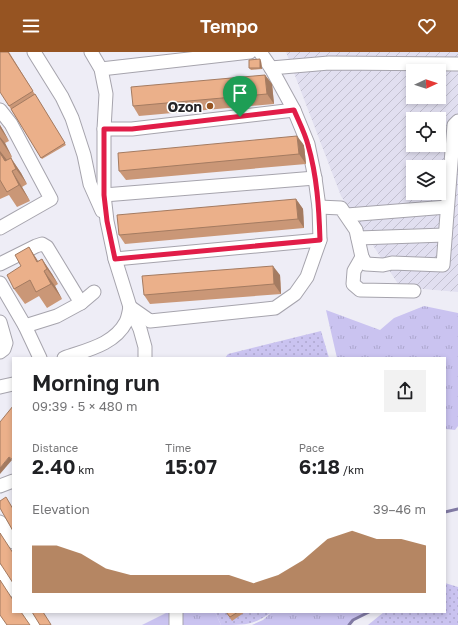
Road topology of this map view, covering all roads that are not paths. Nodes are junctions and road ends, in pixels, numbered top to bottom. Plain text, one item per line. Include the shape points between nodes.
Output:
1 (34, 52) edge
2 (91, 52) edge
3 (250, 52) edge
4 (260, 52) edge
5 (458, 64) edge
6 (271, 68) junction
7 (101, 69) junction
8 (0, 110) edge
9 (294, 110) junction
10 (458, 121) edge
11 (104, 129) junction
12 (315, 178) junction
13 (104, 195) junction
14 (319, 207) junction
15 (447, 207) junction
16 (347, 216) junction
17 (107, 221) junction
18 (0, 228) edge
19 (445, 236) junction
20 (358, 238) junction
21 (320, 240) junction
22 (362, 257) junction
23 (115, 259) junction
24 (0, 264) edge
25 (0, 283) edge
26 (414, 291) dead end
27 (94, 292) dead end
28 (81, 303) junction
29 (130, 307) junction
30 (0, 322) edge
31 (25, 326) junction
32 (0, 352) edge
33 (40, 357) edge
34 (67, 357) edge
35 (144, 357) edge
36 (12, 384) edge
37 (0, 387) edge
38 (0, 522) edge
39 (12, 540) edge
40 (0, 571) edge
41 (12, 589) edge
42 (29, 613) edge
43 (176, 613) edge
44 (0, 621) edge
45 (2, 625) edge
46 (36, 625) edge
47 (176, 625) edge

1 - 17 street via 72,118 90,184
2 - 7 street
3 - 7 street
4 - 6 street
5 - 6 street via 329,63
6 - 9 street
7 - 11 street via 106,94
8 - 18 street via 11,124 51,199
9 - 11 street via 132,129
9 - 12 street via 308,144
10 - 15 street via 454,125
11 - 13 street
12 - 13 street
12 - 14 street
13 - 17 street
14 - 16 street via 341,208
14 - 21 street
15 - 16 street
15 - 19 street
16 - 20 street
17 - 23 street
19 - 20 street
19 - 22 street via 443,265 366,264
20 - 22 street
21 - 23 street
21 - 29 street via 308,277 294,294 275,308 150,322
22 - 26 street via 354,271 353,284 360,290
23 - 29 street
24 - 28 street via 42,244 47,247
25 - 31 street
27 - 28 street
28 - 31 street via 57,316
29 - 34 street via 126,322 116,336 100,345
29 - 35 street via 145,347
30 - 32 street via 6,343
31 - 33 street
36 - 37 street
38 - 39 street
40 - 41 street
42 - 46 street
43 - 47 street
44 - 45 street

